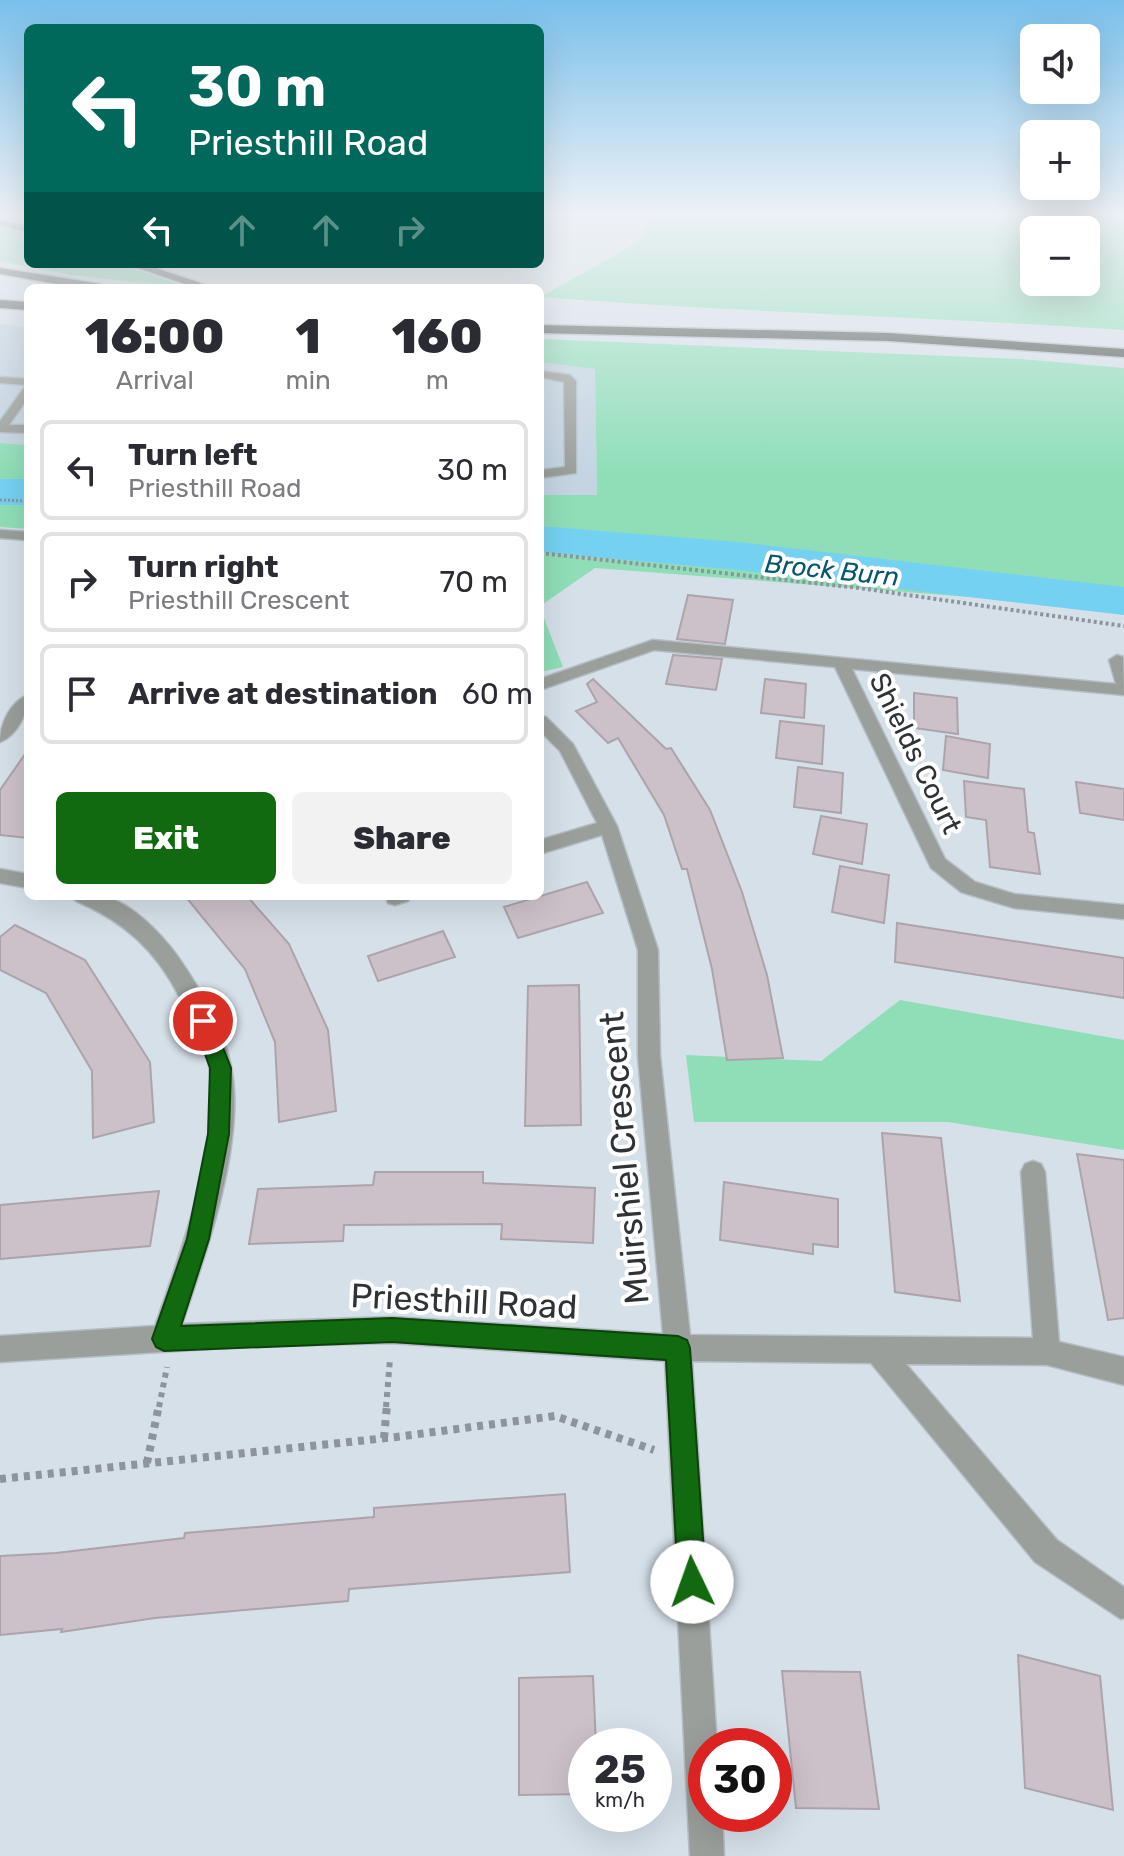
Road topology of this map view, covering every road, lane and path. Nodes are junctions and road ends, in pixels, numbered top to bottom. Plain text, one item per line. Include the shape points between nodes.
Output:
1 (0, 304) edge
2 (24, 306) edge
3 (544, 316) edge
4 (544, 329) edge
5 (1124, 340) edge
6 (1124, 353) edge
7 (544, 374) edge
8 (0, 380) edge
9 (24, 382) edge
10 (24, 396) edge
11 (0, 401) edge
12 (20, 401) junction
13 (1, 428) edge
14 (24, 429) edge
15 (544, 473) edge
16 (0, 500) edge
17 (24, 501) edge
18 (0, 534) edge
19 (24, 536) edge
20 (544, 553) edge
21 (1124, 626) edge
22 (1117, 660) dead end
23 (841, 663) junction
24 (544, 684) edge
25 (1124, 687) edge
26 (24, 705) edge
27 (544, 725) edge
28 (0, 736) edge
29 (608, 826) junction
30 (544, 846) edge
31 (0, 876) edge
32 (24, 880) edge
33 (91, 900) edge
34 (1124, 912) edge
35 (1033, 1172) dead end
36 (392, 1330) junction
37 (169, 1339) junction
38 (678, 1348) junction
39 (0, 1349) edge
40 (878, 1351) junction
41 (1047, 1352) junction
42 (1124, 1371) edge
43 (384, 1438) junction
44 (685, 1460) junction
45 (147, 1463) junction
46 (0, 1479) edge
47 (1124, 1602) edge
48 (707, 1856) edge

1 - 2 highway
3 - 5 highway via 846,323
4 - 6 highway via 888,337
7 - 15 street via 570,381 571,470
8 - 9 street
10 - 12 street
11 - 12 street
12 - 13 street
13 - 14 street
16 - 17 path
18 - 19 street
20 - 21 path via 859,588
22 - 25 street, Shields Court
23 - 24 street, Shields Court via 653,645
23 - 25 street, Shields Court
23 - 34 street, Shields Court via 938,863 968,887 1014,901
26 - 28 street
27 - 29 street, Muirshiel Crescent via 567,748
29 - 30 street
29 - 38 street, Muirshiel Crescent via 648,950 649,1056
31 - 32 street
33 - 37 street via 134,921 173,961 221,1068 219,1134 198,1239
35 - 41 street
36 - 37 street, Priesthill Road
36 - 38 street, Priesthill Road
36 - 43 path
37 - 39 street, Priesthill Road
37 - 45 path
38 - 40 street, Priesthill Road
38 - 44 street, Muirshiel Crescent
40 - 41 street, Priesthill Road
40 - 47 street via 1046,1551
41 - 42 street, Priesthill Road
43 - 44 path via 555,1416
43 - 45 path
44 - 48 street, Muirshiel Crescent
45 - 46 path

